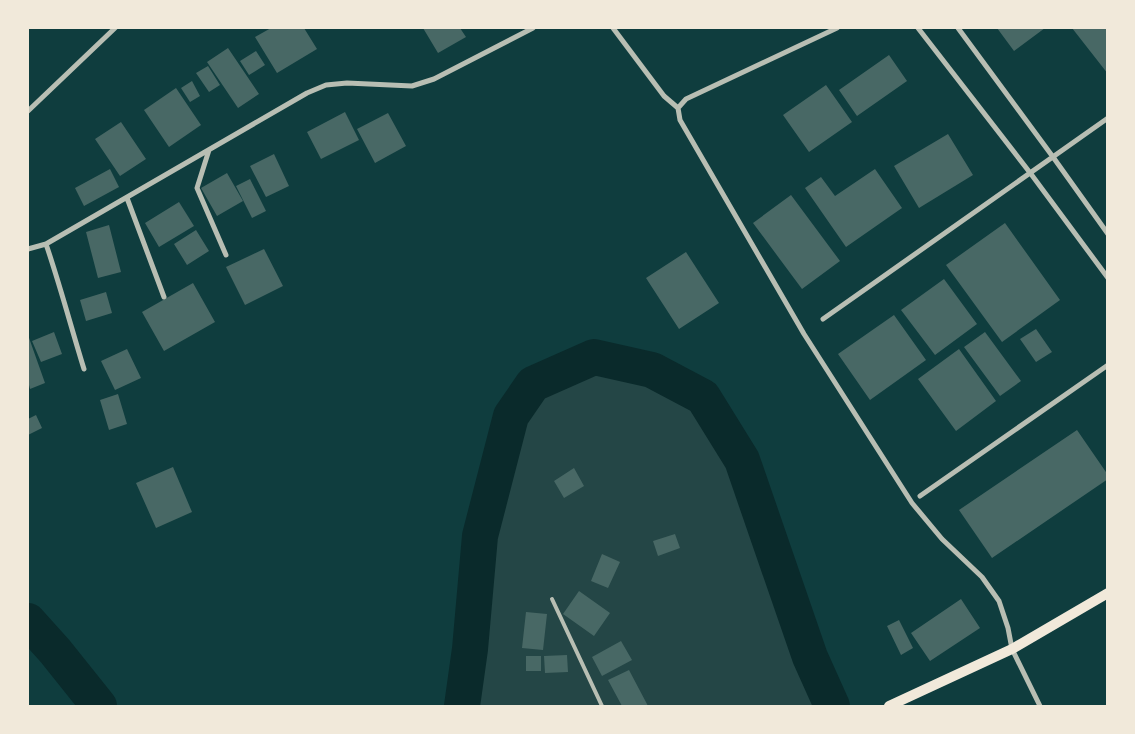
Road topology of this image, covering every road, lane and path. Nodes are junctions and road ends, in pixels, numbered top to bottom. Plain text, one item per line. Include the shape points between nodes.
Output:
1 (115, 28) edge
2 (533, 28) edge
3 (612, 28) edge
4 (837, 28) edge
5 (918, 28) edge
6 (958, 28) edge
7 (678, 108) junction
8 (28, 111) edge
9 (1108, 118) edge
10 (209, 149) junction
11 (1053, 157) junction
12 (1031, 174) junction
13 (127, 198) junction
14 (1108, 234) edge
15 (46, 244) junction
16 (28, 249) edge
17 (226, 255) dead end
18 (1108, 278) edge
19 (164, 297) dead end
20 (824, 319) dead end
21 (1108, 365) edge
22 (84, 369) dead end
23 (920, 496) dead end
24 (1108, 593) edge
25 (552, 599) dead end
26 (1012, 649) junction
27 (892, 705) edge
28 (602, 706) edge
29 (1040, 706) edge

1 - 8 street
2 - 10 street via 434,79 412,86 347,83 307,93
3 - 7 street via 664,96
4 - 7 street via 686,99
5 - 12 street
6 - 11 street
7 - 26 street via 680,120 804,334 912,503 942,539 982,577 999,601
9 - 11 street
10 - 13 street
10 - 17 street via 196,188
11 - 12 street
11 - 14 street
12 - 18 street
12 - 20 street
13 - 15 street
13 - 19 street
15 - 16 street
15 - 22 street
21 - 23 street
24 - 26 main road
25 - 28 lane
26 - 27 main road
26 - 29 street

